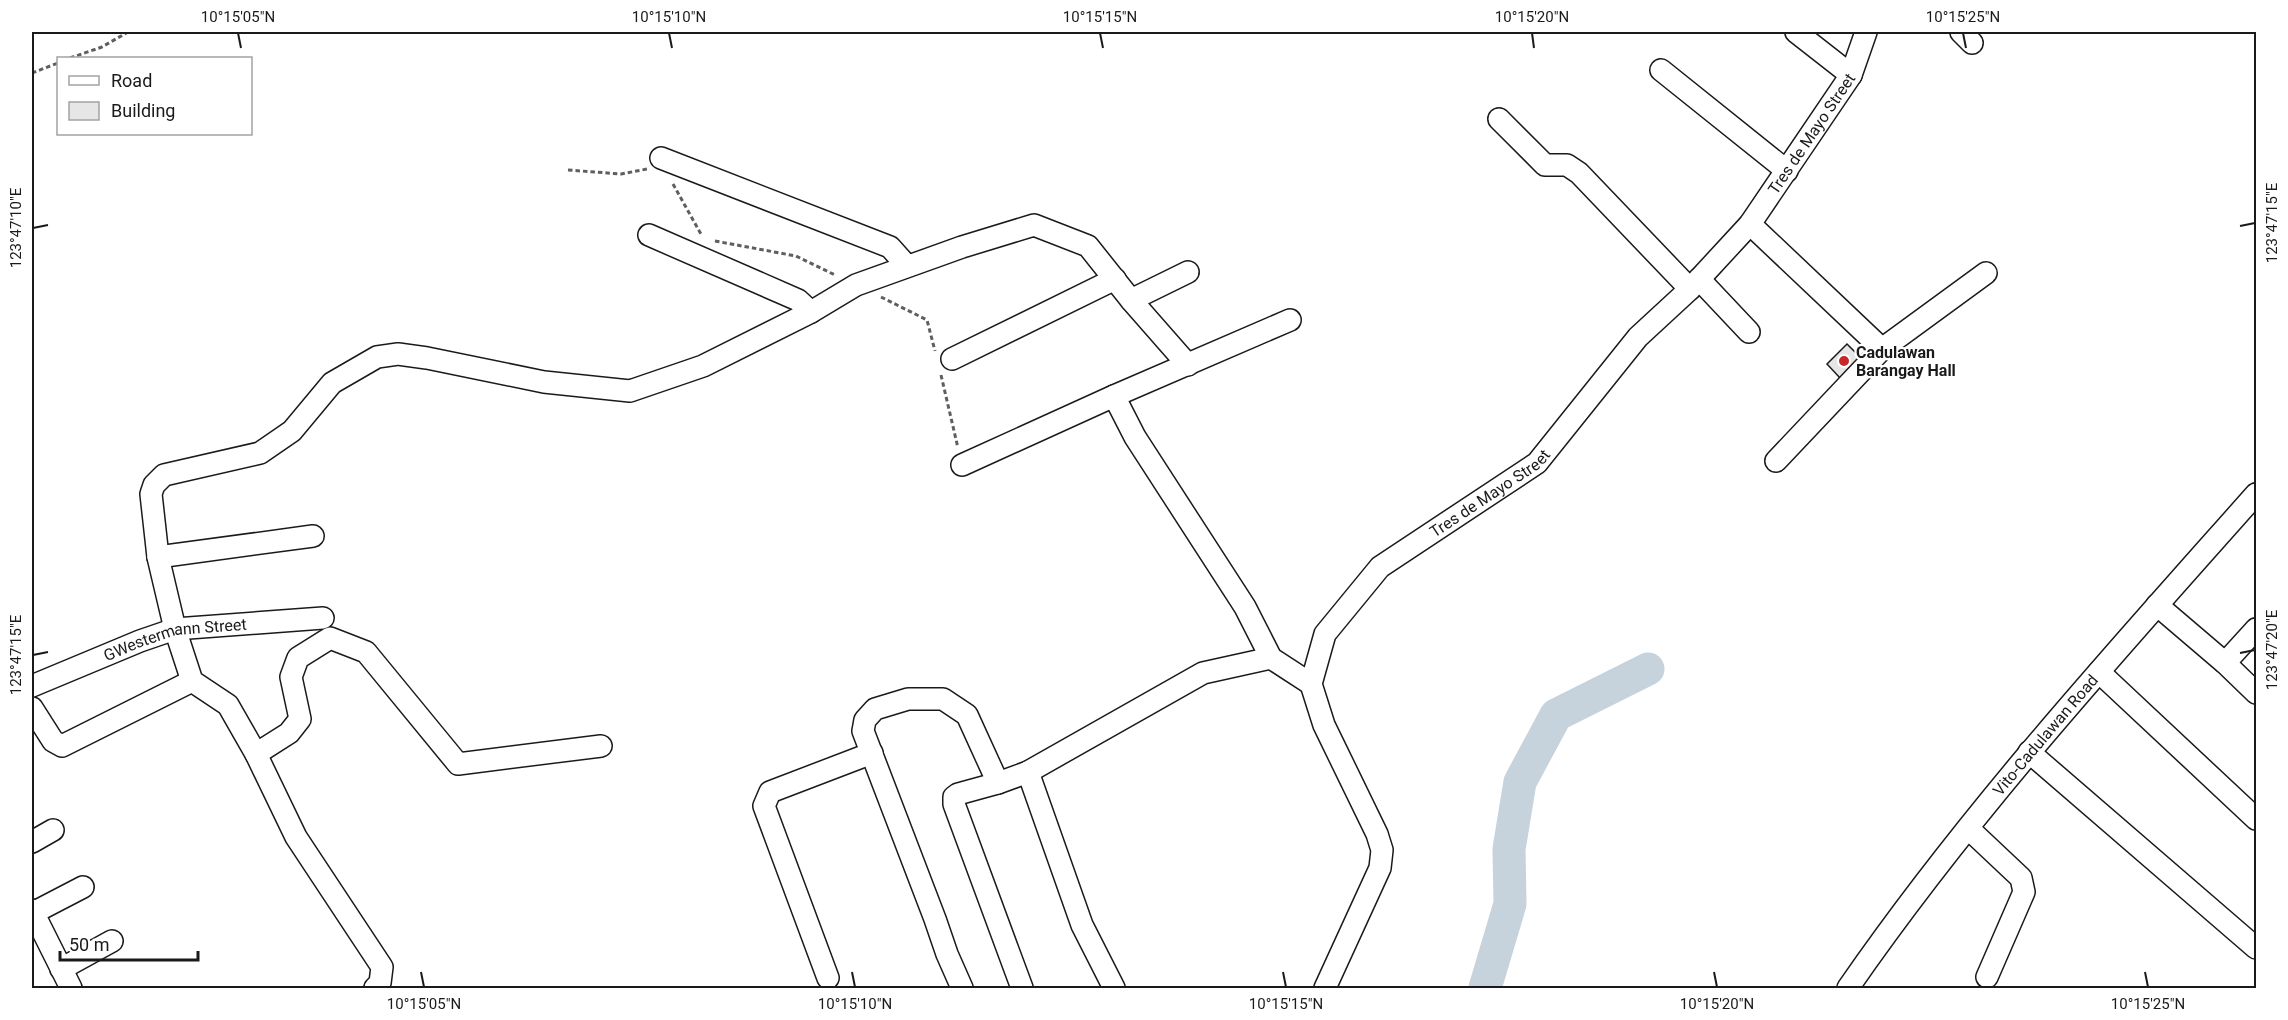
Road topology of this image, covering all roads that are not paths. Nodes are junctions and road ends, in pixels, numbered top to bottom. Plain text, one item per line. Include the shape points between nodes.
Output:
1 (1796, 32) edge
2 (1866, 32) edge
3 (1661, 70) dead end
4 (1851, 75) junction
5 (1499, 118) dead end
6 (661, 158) dead end
7 (1787, 171) junction
8 (1750, 224) junction
9 (649, 235) dead end
10 (907, 266) junction
11 (1188, 272) dead end
12 (1986, 273) dead end
13 (1114, 279) junction
14 (1695, 284) junction
15 (1131, 300) junction
16 (811, 312) junction
17 (1290, 320) dead end
18 (1749, 332) dead end
19 (1882, 349) junction
20 (952, 359) dead end
21 (1188, 364) junction
22 (1114, 396) junction
23 (1776, 461) dead end
24 (962, 465) dead end
25 (2256, 494) edge
26 (313, 536) dead end
27 (158, 557) junction
28 (2157, 605) junction
29 (323, 618) dead end
30 (175, 629) junction
31 (2256, 629) edge
32 (1271, 658) junction
33 (2225, 663) junction
34 (2099, 672) junction
35 (192, 681) junction
36 (1311, 684) junction
37 (32, 686) edge
38 (2256, 693) edge
39 (32, 708) edge
40 (601, 746) dead end
41 (2029, 752) junction
42 (872, 753) junction
43 (256, 754) junction
44 (1028, 772) junction
45 (998, 783) junction
46 (2256, 819) edge
47 (1969, 829) junction
48 (53, 830) dead end
49 (32, 842) edge
50 (84, 887) dead end
51 (32, 912) edge
52 (112, 941) dead end
53 (2256, 948) edge
54 (61, 969) junction
55 (1987, 977) dead end
56 (828, 978) dead end
57 (71, 988) edge
58 (375, 988) edge
59 (962, 988) edge
60 (1022, 988) edge
61 (1114, 988) edge
62 (1325, 988) edge
63 (1848, 988) edge

1 - 4 street
2 - 4 street, Tres de Mayo Street
3 - 7 street
4 - 7 street, Tres de Mayo Street
5 - 14 street via 1545,165 1567,165 1579,173
6 - 10 street via 890,247
7 - 8 street, Tres de Mayo Street
8 - 14 street, Tres de Mayo Street
8 - 19 street
9 - 16 street via 798,300
10 - 13 street via 1034,225 1088,246
10 - 16 street via 856,285
11 - 15 street
12 - 19 street
13 - 15 street
13 - 20 street
14 - 18 street
14 - 36 street, Tres de Mayo Street via 1638,337 1537,463 1380,567 1325,634
15 - 21 street
16 - 27 street via 703,366 630,391 544,382 398,354 377,357 333,383 292,431 260,453 164,475 158,480 151,504
17 - 21 street
19 - 23 street
21 - 22 street
22 - 24 street
22 - 32 street via 1135,437 1245,607
25 - 28 street, Vito-Cadulawan Road
26 - 27 street
27 - 30 street
28 - 33 street
28 - 34 street, Vito-Cadulawan Road
29 - 30 street, GWestermann Street
30 - 35 street
30 - 37 street, GWestermann Street
31 - 33 street
32 - 36 street
32 - 44 street via 1203,674
33 - 38 street
34 - 41 street, Vito-Cadulawan Road
34 - 46 street
35 - 39 street via 62,746 53,741
35 - 43 street via 228,705
36 - 62 street via 1324,725 1382,850 1380,868
40 - 43 street via 458,764 366,652 330,638 298,658 291,677 300,719 289,733
41 - 47 street, Vito-Cadulawan Road
41 - 53 street
42 - 45 street via 863,731 865,720 874,709 908,699 943,699 967,715
42 - 56 street via 770,792 764,806
42 - 59 street
43 - 58 street via 296,837 382,967
44 - 45 street
44 - 61 street via 1082,925
45 - 60 street via 958,794 954,804
47 - 55 street via 2021,878 2024,886
47 - 63 street, Vito-Cadulawan Road
48 - 49 street
50 - 51 street
51 - 54 street
52 - 54 street
54 - 57 street

